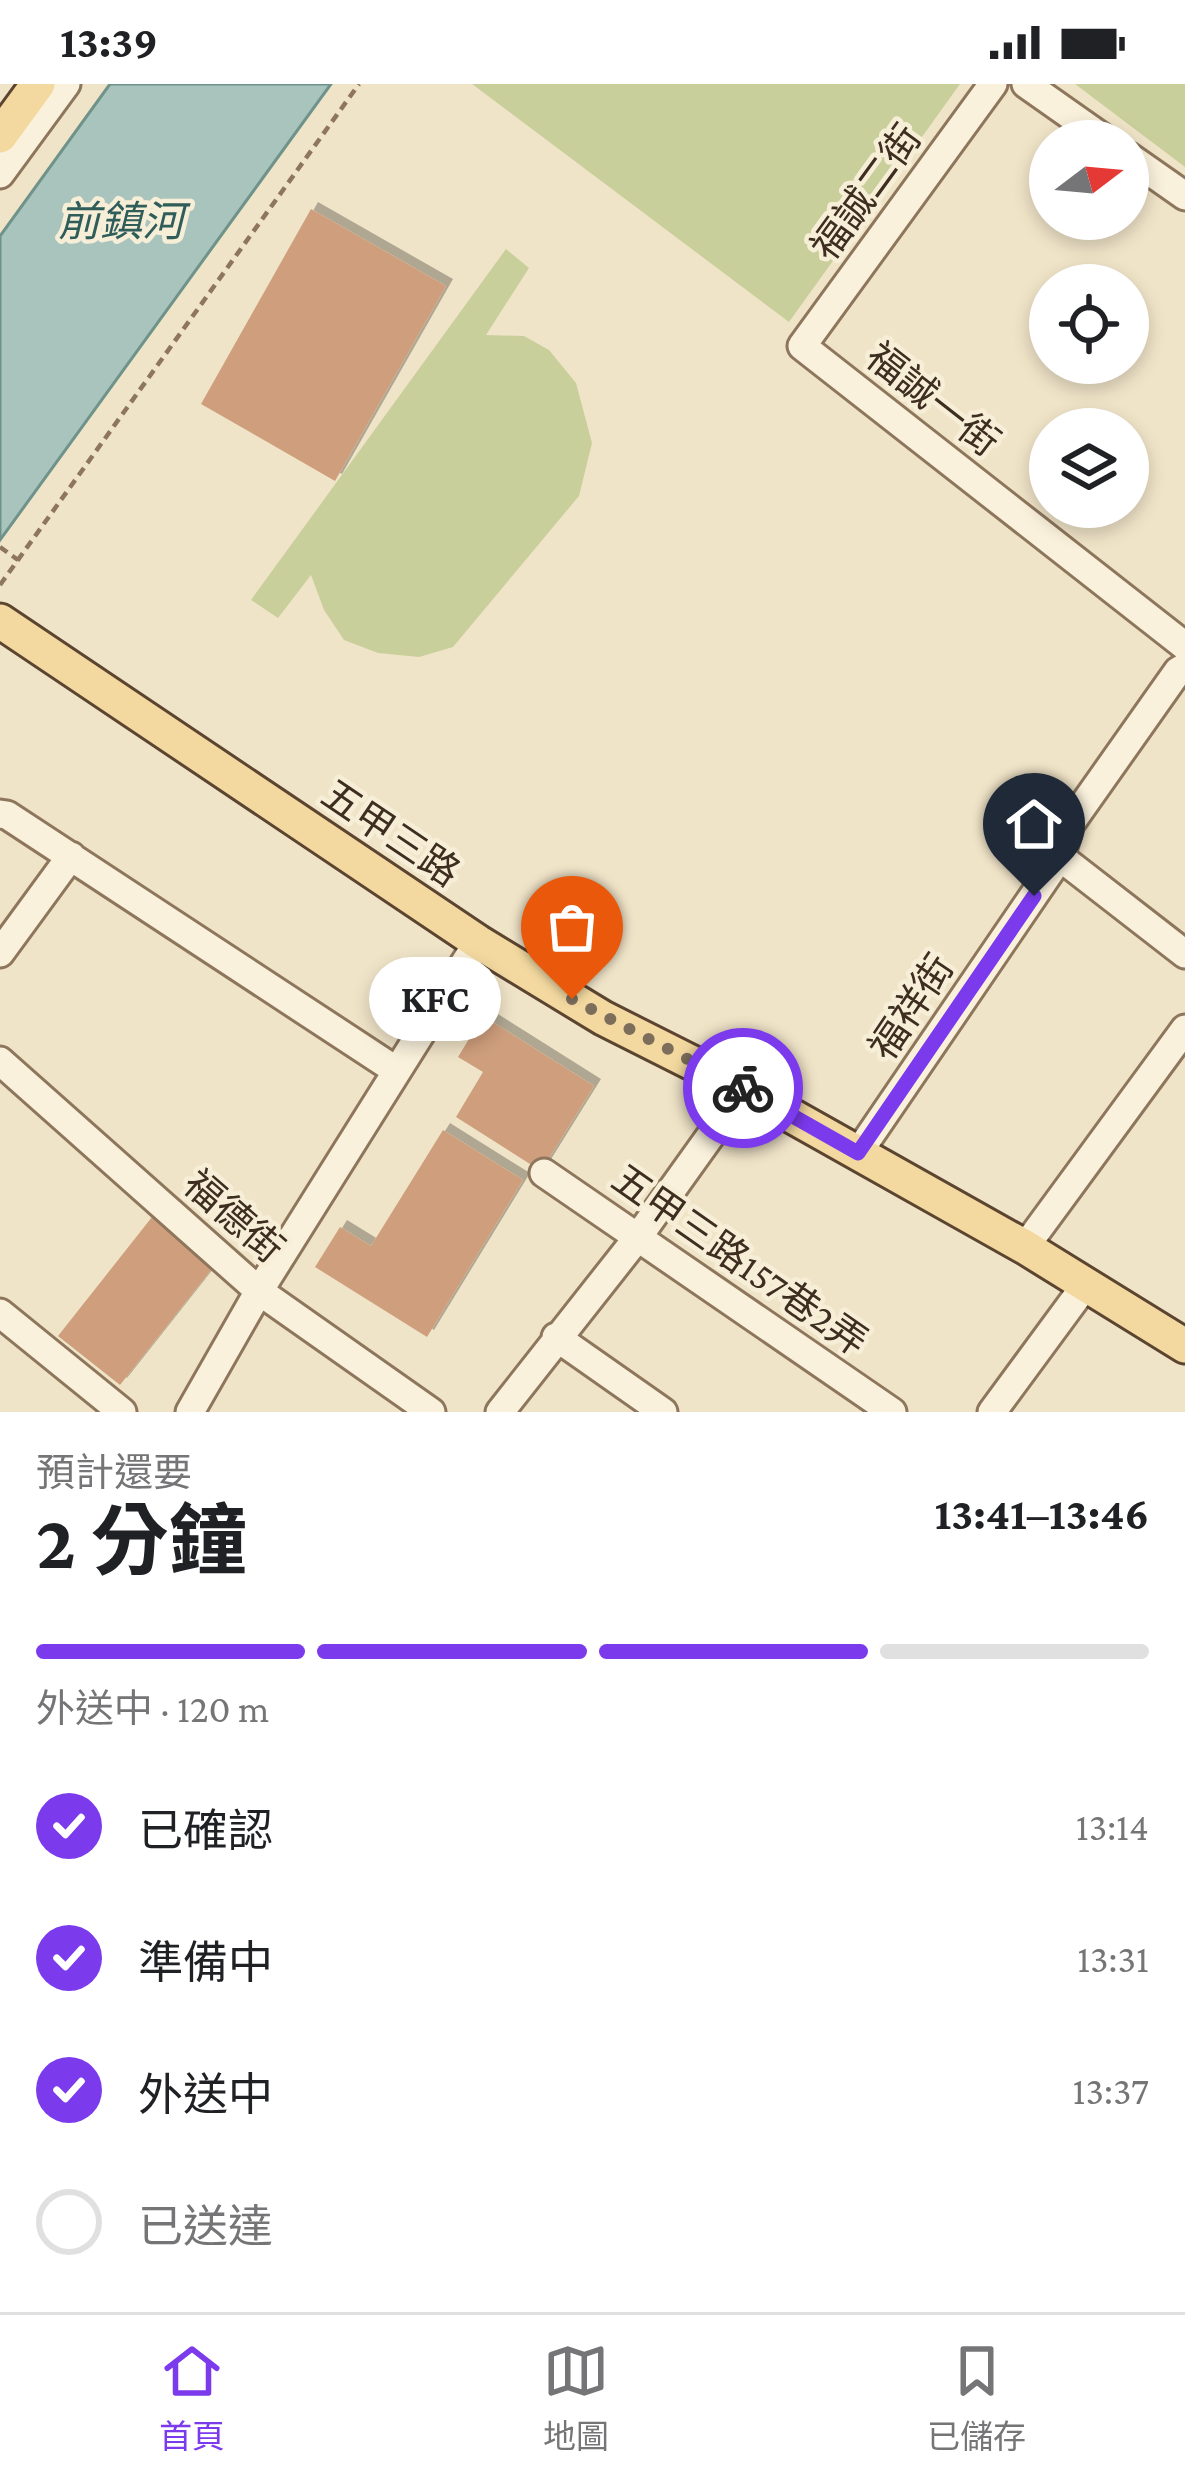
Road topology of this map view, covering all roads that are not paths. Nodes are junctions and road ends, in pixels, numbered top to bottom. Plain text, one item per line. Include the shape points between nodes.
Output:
1 (38, 84) edge
2 (66, 84) edge
3 (993, 84) edge
4 (1026, 84) edge
5 (1077, 120) edge
6 (0, 136) edge
7 (1149, 171) edge
8 (0, 174) edge
9 (1185, 196) edge
10 (802, 346) joint
11 (0, 621) edge
12 (1185, 646) edge
13 (1185, 667) edge
14 (0, 814) edge
15 (71, 856) junction
16 (1060, 857) junction
17 (478, 941) junction
18 (0, 953) edge
19 (1185, 955) edge
20 (1185, 1029) edge
21 (0, 1061) edge
22 (397, 1071) junction
23 (744, 1089) junction
24 (858, 1153) junction
25 (544, 1173) dead end
26 (638, 1237) junction
27 (1025, 1247) junction
28 (1088, 1283) junction
29 (259, 1292) junction
30 (0, 1313) edge
31 (556, 1337) junction
32 (1185, 1346) edge
33 (122, 1412) edge
34 (190, 1412) edge
35 (431, 1412) edge
36 (500, 1412) edge
37 (663, 1412) edge
38 (892, 1412) edge
39 (992, 1412) edge

1 - 6 main road
2 - 8 street
3 - 10 street, 福誠二街
4 - 5 street
7 - 9 street
10 - 12 street, 福誠一街
11 - 17 main road, 五甲三路
13 - 16 street, 福祥街 via 1070,824
14 - 15 street
15 - 18 street
15 - 22 street
16 - 19 street
16 - 24 street, 福祥街
17 - 22 street
17 - 23 main road, 五甲三路 via 603,1018
20 - 27 street
21 - 29 street, 福德街
22 - 29 street
23 - 24 main road, 五甲三路
23 - 26 street
24 - 27 main road, 五甲三路
25 - 26 street, 五甲三路157巷2弄
26 - 31 street
26 - 38 street, 五甲三路157巷2弄
27 - 28 main road, 五甲三路
28 - 32 main road, 五甲三路
28 - 39 street
29 - 34 street
29 - 35 street, 福德街
30 - 33 street
31 - 36 street
31 - 37 street

